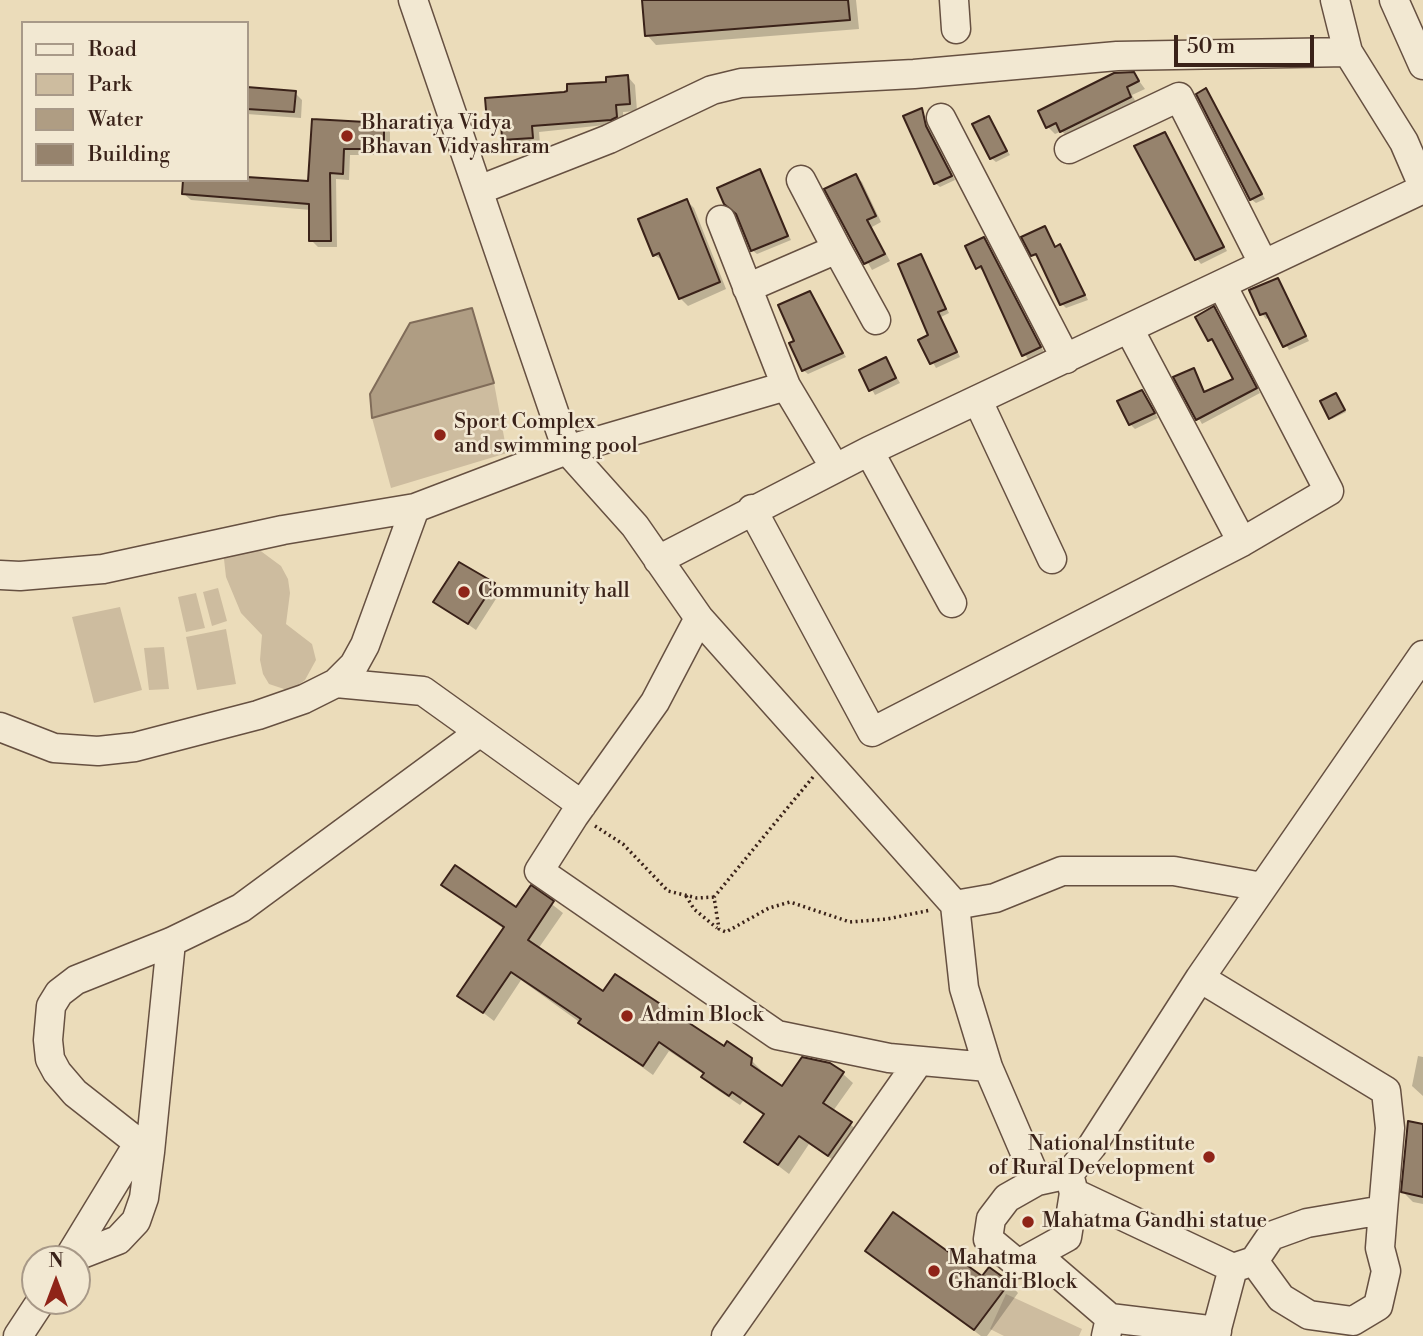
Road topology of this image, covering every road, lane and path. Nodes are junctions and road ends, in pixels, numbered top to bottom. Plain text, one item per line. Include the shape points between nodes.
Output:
1 (413, 0) edge
2 (954, 0) edge
3 (1335, 0) edge
4 (1406, 11) edge
5 (956, 29) dead end
6 (1348, 52) junction
7 (1423, 65) edge
8 (941, 118) dead end
9 (1069, 149) dead end
10 (801, 180) dead end
11 (1423, 188) edge
12 (480, 190) junction
13 (721, 220) dead end
14 (837, 249) junction
15 (1263, 263) junction
16 (1222, 285) junction
17 (747, 288) junction
18 (876, 320) dead end
19 (1129, 329) junction
20 (1066, 359) junction
21 (786, 386) junction
22 (978, 401) junction
23 (567, 450) junction
24 (869, 451) junction
25 (835, 468) junction
26 (415, 509) junction
27 (752, 509) junction
28 (1242, 542) junction
29 (1052, 559) dead end
30 (658, 560) junction
31 (0, 575) edge
32 (952, 603) dead end
33 (699, 618) junction
34 (1423, 654) edge
35 (335, 683) junction
36 (0, 727) edge
37 (480, 732) junction
38 (825, 762) junction
39 (578, 810) junction
40 (1262, 887) junction
41 (685, 894) junction
42 (714, 897) junction
43 (955, 905) junction
44 (719, 929) junction
45 (171, 942) junction
46 (1200, 978) junction
47 (919, 1061) junction
48 (988, 1067) junction
49 (144, 1148) junction
50 (1037, 1181) junction
51 (1072, 1184) junction
52 (1383, 1210) junction
53 (78, 1245) edge
54 (91, 1250) edge
55 (1038, 1255) junction
56 (1244, 1264) junction
57 (32, 1315) edge
58 (1108, 1327) edge
59 (1216, 1334) edge
60 (18, 1336) edge
61 (726, 1336) edge

1 - 12 street
2 - 5 street
3 - 6 street
4 - 7 street
6 - 11 street via 1404,142
6 - 12 street via 1117,56 741,83 712,90 609,139
8 - 20 street
9 - 15 street via 1179,97
10 - 14 street
11 - 15 street
12 - 23 street
13 - 17 street
14 - 17 street
14 - 18 street
15 - 16 street
16 - 19 street
16 - 28 street via 1329,491
17 - 21 street
19 - 20 street
19 - 28 street
20 - 22 street
21 - 23 street
21 - 25 street
22 - 24 street
22 - 29 street
23 - 26 street
23 - 30 street via 635,526
24 - 25 street
24 - 32 street
25 - 27 street
26 - 31 street via 283,530 103,569
26 - 35 street via 365,645
27 - 28 street via 872,732
27 - 30 street
30 - 33 street
33 - 38 street
33 - 39 street via 655,702
34 - 40 street
35 - 36 street via 258,715 135,747 98,751 54,748
35 - 37 street via 423,691
37 - 39 street
37 - 45 street via 264,893
38 - 42 path
38 - 43 street
39 - 41 path via 623,844 668,891
39 - 47 street via 539,871 777,1035
40 - 43 street via 1174,871 1062,871 995,898
40 - 46 street
41 - 42 path
41 - 44 path via 694,909
42 - 44 path
43 - 44 path via 850,922 790,902 726,932
43 - 48 street via 964,988
45 - 49 street
45 - 49 street via 76,980 51,1006 48,1040 57,1072 75,1093
46 - 51 street
46 - 52 street via 1386,1091 1390,1128
47 - 48 street
47 - 61 street
48 - 50 street
49 - 53 street
49 - 54 street via 144,1198 136,1221 118,1240
50 - 51 street
50 - 55 street via 1007,1198 991,1219 988,1240 1018,1264
51 - 55 street via 1067,1237
51 - 56 street
52 - 56 street via 1307,1223 1270,1236
52 - 56 street via 1380,1248 1386,1271 1378,1306 1353,1321 1309,1315 1281,1298
55 - 58 street
56 - 59 street
57 - 60 street
58 - 59 street

